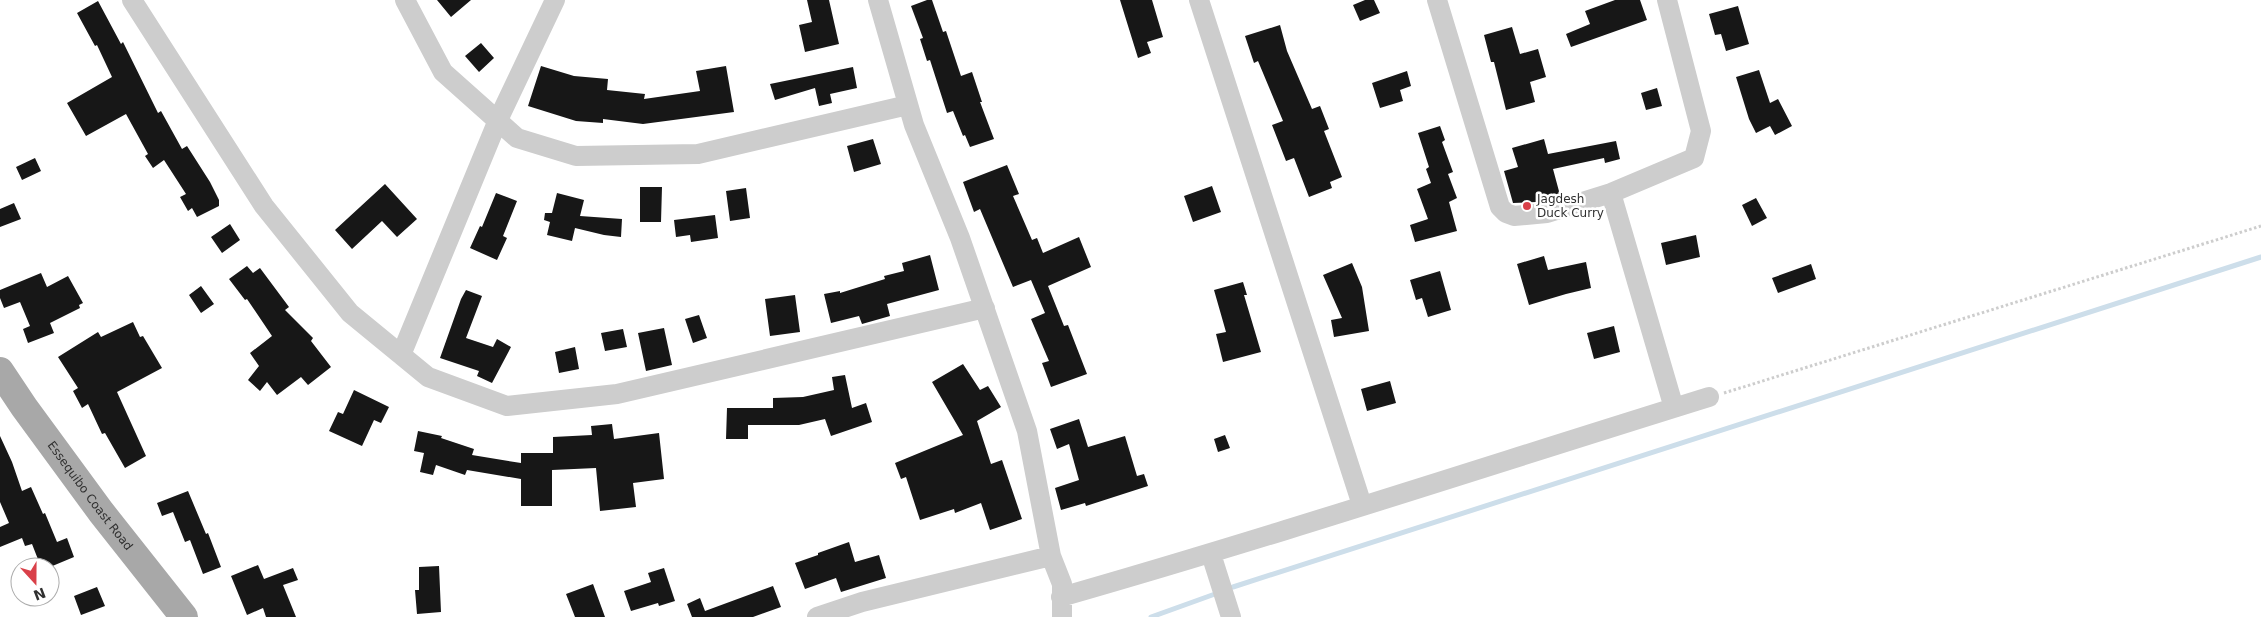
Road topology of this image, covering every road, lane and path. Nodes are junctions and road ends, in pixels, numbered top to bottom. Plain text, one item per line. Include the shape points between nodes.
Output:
1 (132, 0) edge
2 (405, 0) edge
3 (555, 0) edge
4 (878, 0) edge
5 (1200, 0) edge
6 (1437, 0) edge
7 (1667, 0) edge
8 (908, 105) junction
9 (498, 120) junction
10 (1611, 193) junction
11 (2261, 226) edge
12 (985, 308) junction
13 (401, 355) junction
14 (0, 371) edge
15 (1709, 397) joint
16 (1674, 408) junction
17 (1362, 504) junction
18 (1211, 554) junction
19 (1051, 556) junction
20 (1061, 597) junction
21 (184, 617) edge
22 (818, 617) edge
23 (1062, 617) edge
24 (1231, 617) edge

1 - 13 street via 264,206 350,314
2 - 9 street via 443,72
3 - 9 street
4 - 8 street
5 - 17 street
6 - 10 street via 1500,207 1514,216 1547,213
7 - 10 street via 1701,131 1694,158
8 - 9 street via 698,154 576,156 518,138
8 - 12 street
9 - 13 street
10 - 16 street
11 - 15 path
12 - 13 street via 617,394 506,406 428,377
12 - 19 street via 1027,431
14 - 21 main road, Essequibo Coast Road via 101,512
15 - 16 street
16 - 17 street
17 - 18 street
18 - 20 street
18 - 24 street
19 - 20 street via 1062,584
19 - 22 street via 862,602
20 - 23 street

